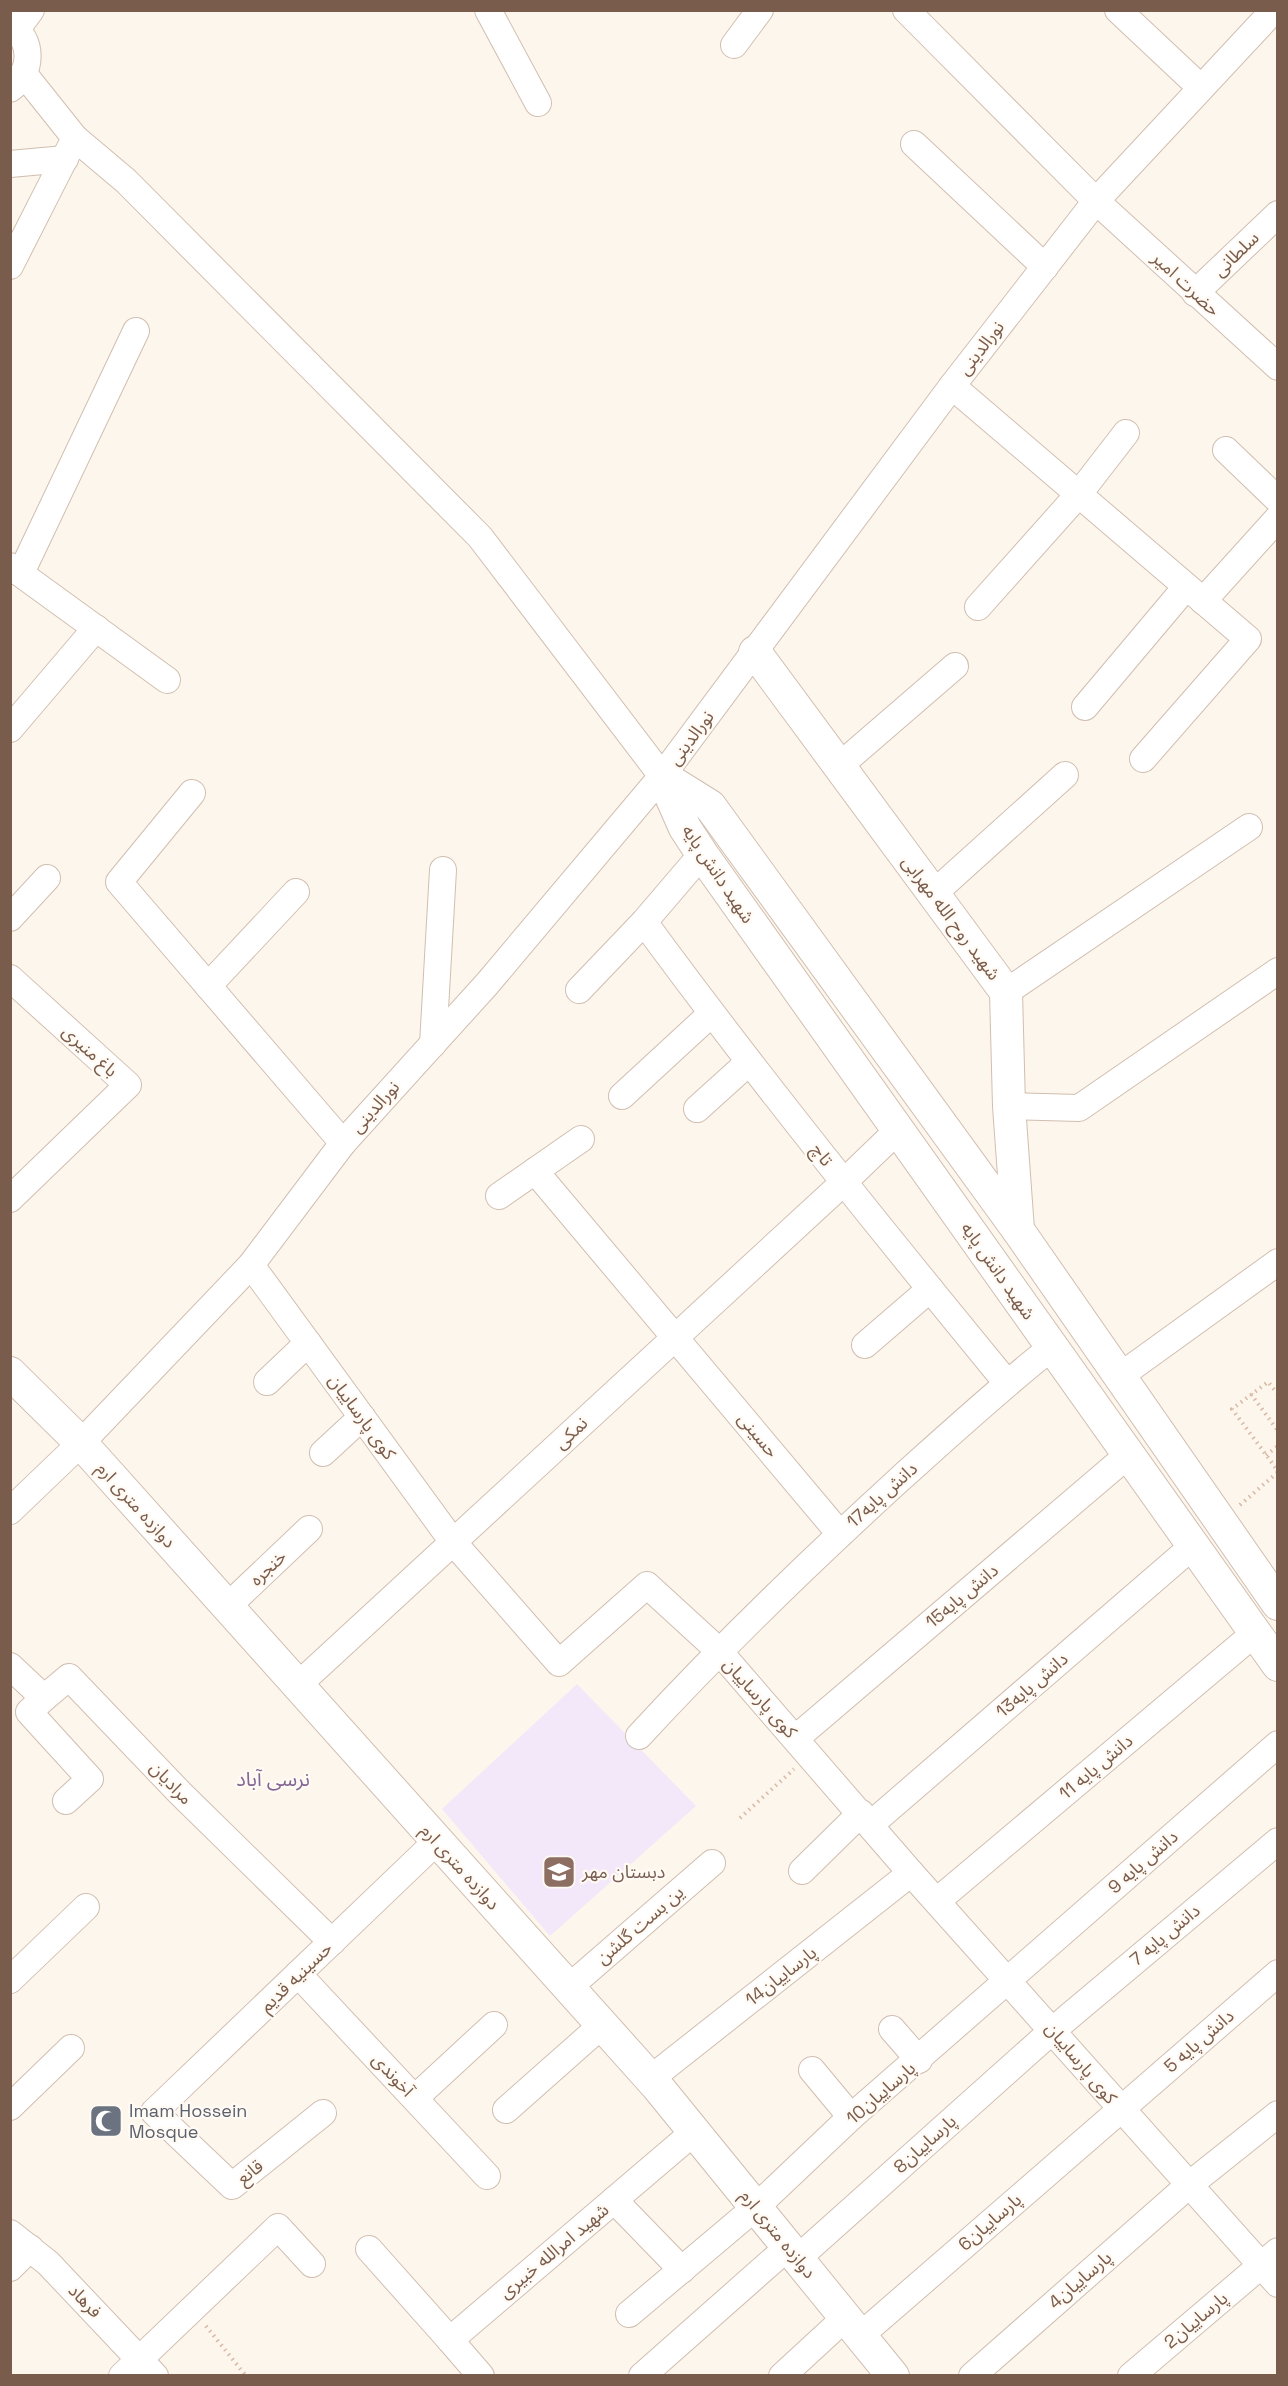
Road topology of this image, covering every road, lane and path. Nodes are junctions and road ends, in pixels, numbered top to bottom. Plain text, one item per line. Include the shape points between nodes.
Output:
1 (488, 10) edge
2 (760, 10) edge
3 (906, 10) edge
4 (1118, 10) edge
5 (1274, 10) edge
6 (16, 17) edge
7 (734, 45) dead end
8 (17, 82) edge
9 (1201, 88) junction
10 (538, 104) dead end
11 (914, 144) dead end
12 (70, 148) junction
13 (10, 164) edge
14 (1096, 201) junction
15 (1278, 214) edge
16 (10, 266) edge
17 (1045, 267) junction
18 (1196, 293) junction
19 (136, 332) dead end
20 (1278, 367) edge
21 (952, 386) junction
22 (1125, 433) dead end
23 (1226, 450) dead end
24 (1078, 495) junction
25 (1278, 500) edge
26 (1278, 518) edge
27 (16, 570) edge
28 (1195, 594) junction
29 (978, 607) dead end
30 (96, 628) junction
31 (755, 652) junction
32 (955, 666) dead end
33 (167, 680) dead end
34 (1085, 707) dead end
35 (10, 729) edge
36 (1143, 759) dead end
37 (838, 767) junction
38 (1065, 775) dead end
39 (662, 776) junction
40 (192, 793) dead end
41 (1249, 827) dead end
42 (702, 854) junction
43 (443, 870) dead end
44 (47, 878) dead end
45 (296, 892) dead end
46 (933, 894) junction
47 (10, 918) edge
48 (644, 922) junction
49 (1278, 971) edge
50 (10, 978) edge
51 (208, 986) junction
52 (579, 990) dead end
53 (1006, 992) junction
54 (711, 1014) junction
55 (433, 1044) junction
56 (749, 1062) junction
57 (622, 1096) dead end
58 (1009, 1106) junction
59 (697, 1108) dead end
60 (898, 1130) junction
61 (581, 1139) dead end
62 (343, 1143) junction
63 (535, 1171) junction
64 (844, 1182) junction
65 (499, 1196) dead end
66 (10, 1199) edge
67 (1018, 1230) junction
68 (985, 1253) junction
69 (1278, 1262) edge
70 (251, 1265) junction
71 (930, 1288) junction
72 (675, 1337) junction
73 (308, 1343) junction
74 (865, 1345) dead end
75 (1052, 1347) junction
76 (10, 1373) edge
77 (1120, 1376) junction
78 (267, 1382) dead end
79 (1007, 1383) junction
80 (1251, 1394) junction
81 (1278, 1394) edge
82 (362, 1417) junction
83 (1278, 1431) edge
84 (81, 1443) junction
85 (1278, 1446) edge
86 (323, 1453) dead end
87 (1128, 1455) junction
88 (1266, 1455) junction
89 (1278, 1471) edge
90 (10, 1511) edge
91 (309, 1529) dead end
92 (840, 1534) junction
93 (453, 1542) junction
94 (1194, 1545) junction
95 (1278, 1604) edge
96 (228, 1606) junction
97 (1255, 1633) junction
98 (718, 1650) junction
99 (1278, 1665) edge
100 (10, 1666) edge
101 (298, 1684) junction
102 (44, 1698) junction
103 (639, 1736) dead end
104 (1278, 1744) edge
105 (803, 1746) junction
106 (66, 1801) dead end
107 (740, 1818) dead end
108 (865, 1819) junction
109 (437, 1841) junction
110 (1278, 1841) edge
111 (712, 1863) dead end
112 (802, 1871) dead end
113 (912, 1873) junction
114 (937, 1901) junction
115 (86, 1906) dead end
116 (332, 1942) junction
117 (13, 1971) edge
118 (1278, 1973) edge
119 (298, 1974) junction
120 (1008, 1980) junction
121 (568, 1988) junction
122 (494, 2025) dead end
123 (602, 2025) junction
124 (892, 2028) dead end
125 (1053, 2030) junction
126 (71, 2048) dead end
127 (919, 2060) junction
128 (812, 2070) dead end
129 (650, 2079) junction
130 (415, 2098) junction
131 (10, 2108) edge
132 (1120, 2109) junction
133 (506, 2110) dead end
134 (154, 2112) joint
135 (323, 2113) dead end
136 (1278, 2114) edge
137 (851, 2117) junction
138 (694, 2132) junction
139 (487, 2176) dead end
140 (1189, 2185) junction
141 (614, 2200) junction
142 (756, 2207) junction
143 (10, 2233) edge
144 (30, 2248) junction
145 (369, 2249) dead end
146 (793, 2253) junction
147 (1269, 2258) edge
148 (312, 2264) dead end
149 (10, 2268) edge
150 (682, 2270) junction
151 (1278, 2284) edge
152 (192, 2309) junction
153 (629, 2314) dead end
154 (853, 2326) junction
155 (450, 2340) junction
156 (148, 2367) edge
157 (122, 2376) edge
158 (246, 2376) edge
159 (481, 2376) edge
160 (642, 2376) edge
161 (782, 2376) edge
162 (893, 2376) edge
163 (972, 2376) edge
164 (1131, 2376) edge

1 - 10 street
2 - 7 street
3 - 14 street, حضرت امیر
4 - 9 street
5 - 9 street, نورالدینی
6 - 8 street via 28,50
8 - 12 street
9 - 14 street, نورالدینی
11 - 17 street
12 - 13 street
12 - 16 street
12 - 39 street via 126,181 480,537
14 - 17 street, نورالدینی
14 - 18 street, حضرت امیر
15 - 18 street, سلطانی
17 - 21 street, نورالدینی
18 - 20 street, حضرت امیر
19 - 27 street
21 - 24 street
21 - 31 street, نورالدینی
22 - 24 street
23 - 25 street
24 - 28 street
24 - 29 street
26 - 28 street
27 - 30 street
28 - 34 street
28 - 36 street via 1248,639
30 - 33 street
30 - 35 street
31 - 37 street, شهید روح الله مهرابی
31 - 39 street, نورالدینی
32 - 37 street
37 - 46 street, شهید روح الله مهرابی
38 - 46 street
39 - 42 street, شهید دانش پایه via 685,828
39 - 55 street, نورالدینی
39 - 67 street, شهید دانش پایه via 710,806
40 - 51 street via 119,882
41 - 53 street
42 - 48 street
42 - 60 street, شهید دانش پایه
43 - 55 street
44 - 47 street
45 - 51 street
46 - 53 street, شهید روح الله مهرابی
48 - 52 street
48 - 54 street, تاچ
49 - 58 street via 1079,1108
50 - 66 street, باغ منیری via 128,1085
51 - 62 street
53 - 58 street, شهید روح الله مهرابی
54 - 56 street, تاچ
54 - 57 street
55 - 62 street, نورالدینی
56 - 59 street
56 - 64 street, تاچ
58 - 67 street, شهید روح الله مهرابی
60 - 64 street, نمکی
60 - 68 street, شهید دانش پایه
61 - 63 street
62 - 70 street, نورالدینی
63 - 65 street
63 - 72 street, حسینی
64 - 71 street, تاچ
64 - 72 street, نمکی
67 - 68 street
67 - 77 street, شهید دانش پایه
68 - 75 street, شهید دانش پایه
69 - 77 street
70 - 73 street, کوی پارساییان
70 - 84 street, نورالدینی
71 - 74 street
71 - 79 street, تاچ
72 - 92 street, حسینی
72 - 93 street, نمکی
73 - 78 street
73 - 82 street, کوی پارساییان
75 - 79 street, دانش پایه17
75 - 87 street, شهید دانش پایه
76 - 84 street, دوازده متری ارم
77 - 95 street, شهید دانش پایه
79 - 92 street, دانش پایه17
80 - 81 path via 1268,1382
80 - 83 path
80 - 88 path via 1232,1409
82 - 86 street
82 - 93 street, کوی پارساییان
84 - 90 street, نورالدینی
84 - 96 street, دوازده متری ارم
85 - 88 path
87 - 94 street, شهید دانش پایه
87 - 105 street, دانش پایه15
88 - 89 path
91 - 96 street, خنجره
92 - 98 street, دانش پایه17
93 - 98 street, کوی پارساییان via 559,1663 646,1585
93 - 101 street, نمکی
94 - 97 street, شهید دانش پایه
94 - 108 street, دانش پایه13
96 - 101 street, دوازده متری ارم
97 - 99 street, شهید دانش پایه
97 - 114 street, دانش پایه 11
98 - 103 street, دانش پایه17
98 - 105 street, کوی پارساییان
100 - 102 street
101 - 109 street, دوازده متری ارم
102 - 106 street via 29,1712 90,1779
102 - 116 street, مرادیان via 69,1677
104 - 120 street, دانش پایه 9
105 - 107 path
105 - 108 street, کوی پارساییان
108 - 112 street, دانش پایه13
108 - 113 street, کوی پارساییان
109 - 116 street, حسینیه قدیم
109 - 121 street, دوازده متری ارم
110 - 125 street, دانش پایه 7
111 - 121 street, ین بست گلشن
113 - 114 street, کوی پارساییان
113 - 129 street, پارساییان14
114 - 120 street, کوی پارساییان
115 - 117 street
116 - 119 street, حسینیه قدیم
118 - 132 street, دانش پایه 5
119 - 130 street, آخوندی
119 - 134 street, حسینیه قدیم
120 - 125 street, کوی پارساییان
120 - 127 street, پارساییان10
121 - 123 street, دوازده متری ارم
122 - 130 street
123 - 129 street, دوازده متری ارم
123 - 133 street
124 - 127 street
125 - 132 street, کوی پارساییان
125 - 146 street, پارساییان8
126 - 131 street
127 - 137 street, پارساییان10
128 - 137 street
129 - 138 street, دوازده متری ارم
130 - 139 street, آخوندی
132 - 140 street, کوی پارساییان
132 - 154 street, پارساییان6
134 - 135 street, قانع via 232,2186
136 - 140 street, پارساییان4
137 - 142 street, پارساییان10
138 - 141 street, شهید امرالله خبیری
138 - 142 street, دوازده متری ارم
140 - 147 street, کوی پارساییان
140 - 163 street, پارساییان4
141 - 150 street
141 - 155 street, شهید امرالله خبیری
142 - 146 street, دوازده متری ارم
142 - 150 street, پارساییان10
143 - 144 street, فرهاد
144 - 149 street
144 - 156 street, فرهاد
145 - 155 street
146 - 154 street, دوازده متری ارم
146 - 160 street, پارساییان8
147 - 151 street, کوی پارساییان
147 - 164 street, پارساییان2
148 - 152 street via 278,2227
150 - 153 street, پارساییان10
152 - 156 street
152 - 158 path
154 - 161 street, پارساییان6
154 - 162 street, دوازده متری ارم
155 - 159 street
156 - 157 street

